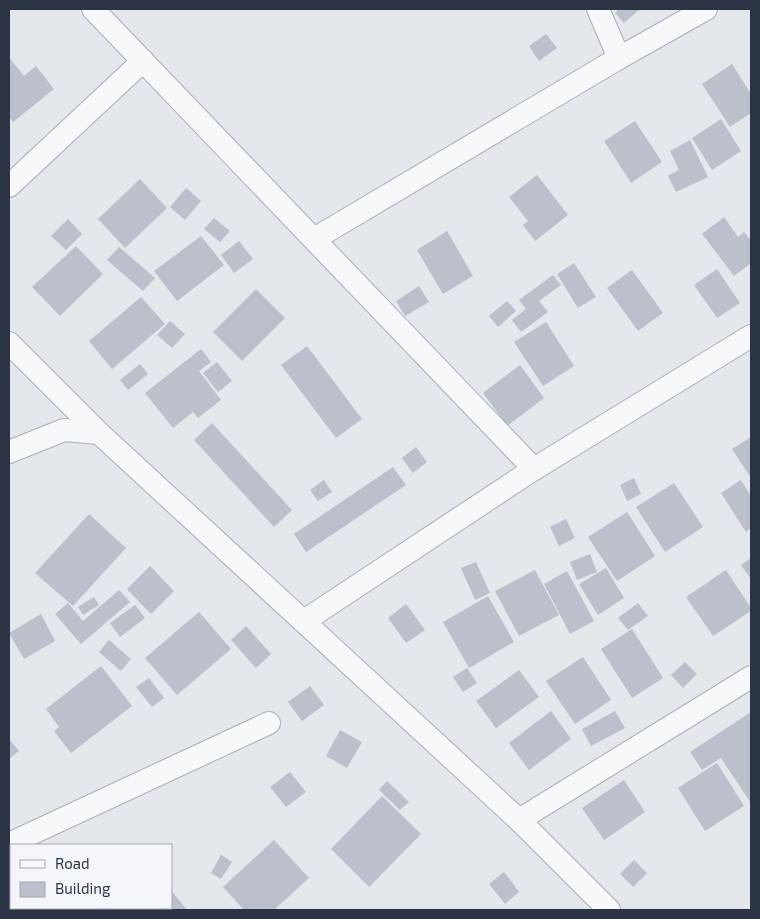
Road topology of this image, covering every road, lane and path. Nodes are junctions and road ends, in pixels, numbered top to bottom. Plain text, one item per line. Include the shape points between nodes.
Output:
1 (93, 9) edge
2 (598, 9) edge
3 (706, 9) edge
4 (619, 58) junction
5 (143, 61) junction
6 (9, 186) edge
7 (314, 239) junction
8 (751, 336) edge
9 (9, 343) edge
10 (99, 433) junction
11 (9, 452) edge
12 (534, 469) junction
13 (304, 621) junction
14 (751, 677) edge
15 (270, 723) dead end
16 (519, 820) junction
17 (9, 844) edge
18 (609, 910) edge

1 - 5 street
2 - 4 street
3 - 4 street
4 - 7 street
5 - 6 street
5 - 7 street
7 - 12 street
8 - 12 street
9 - 10 street
10 - 11 street via 64,430
10 - 13 street
12 - 13 street
13 - 16 street
14 - 16 street
15 - 17 street
16 - 18 street

